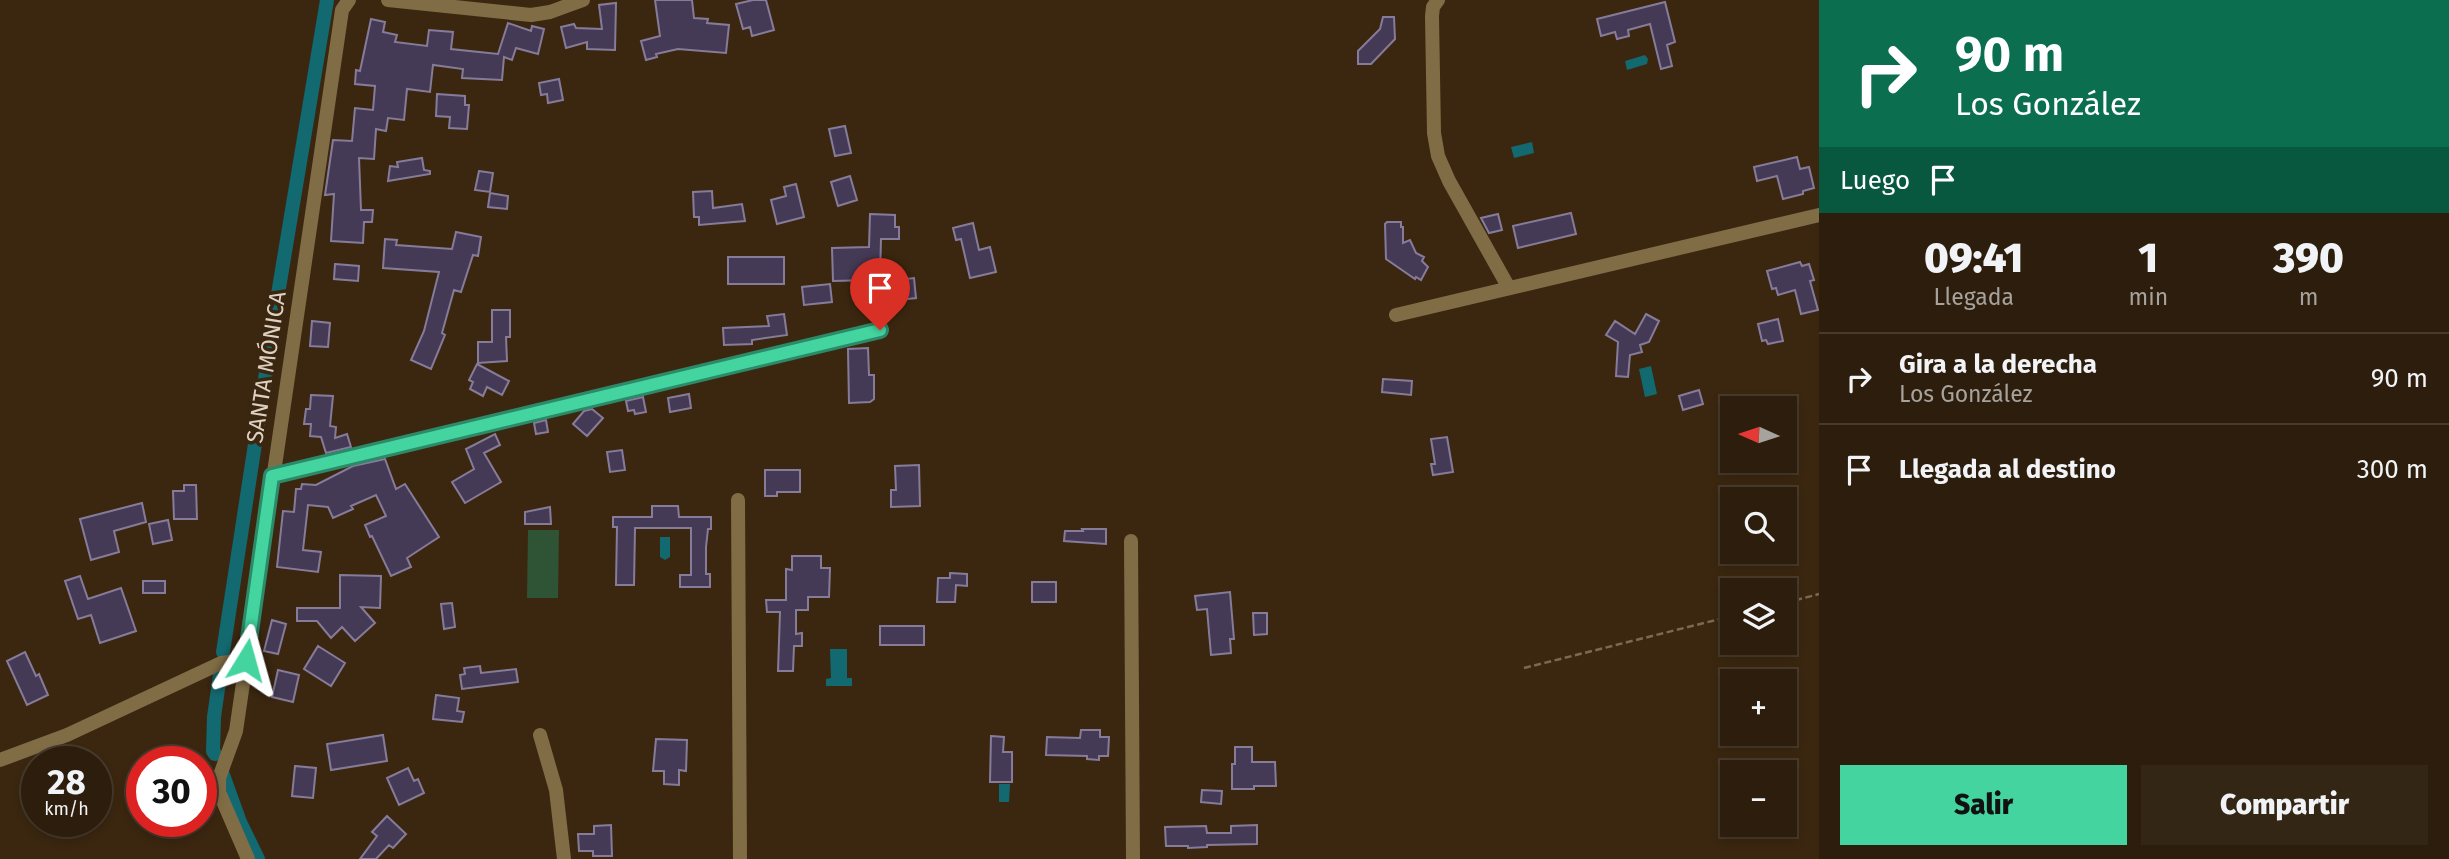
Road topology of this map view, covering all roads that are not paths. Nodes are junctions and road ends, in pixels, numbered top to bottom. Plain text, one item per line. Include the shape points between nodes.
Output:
1 (349, 0) edge
2 (388, 0) edge
3 (583, 0) edge
4 (1438, 0) edge
5 (1819, 215) edge
6 (1509, 288) junction
7 (1396, 315) dead end
8 (880, 330) dead end
9 (272, 476) junction
10 (738, 500) dead end
11 (1131, 541) dead end
12 (246, 660) junction
13 (540, 735) dead end
14 (0, 760) edge
15 (248, 859) edge
16 (564, 859) edge
17 (740, 859) edge
18 (1133, 859) edge

1 - 9 street, SANTA MÓNICA via 342,10
2 - 3 street via 531,15
4 - 6 street via 1432,16 1438,156
5 - 6 street
6 - 7 street
8 - 9 street
9 - 12 street, SANTA MÓNICA
10 - 17 street
11 - 18 street
12 - 14 street via 221,663 78,730
12 - 15 street, SANTA MÓNICA via 236,731 218,786
13 - 16 street via 555,790

